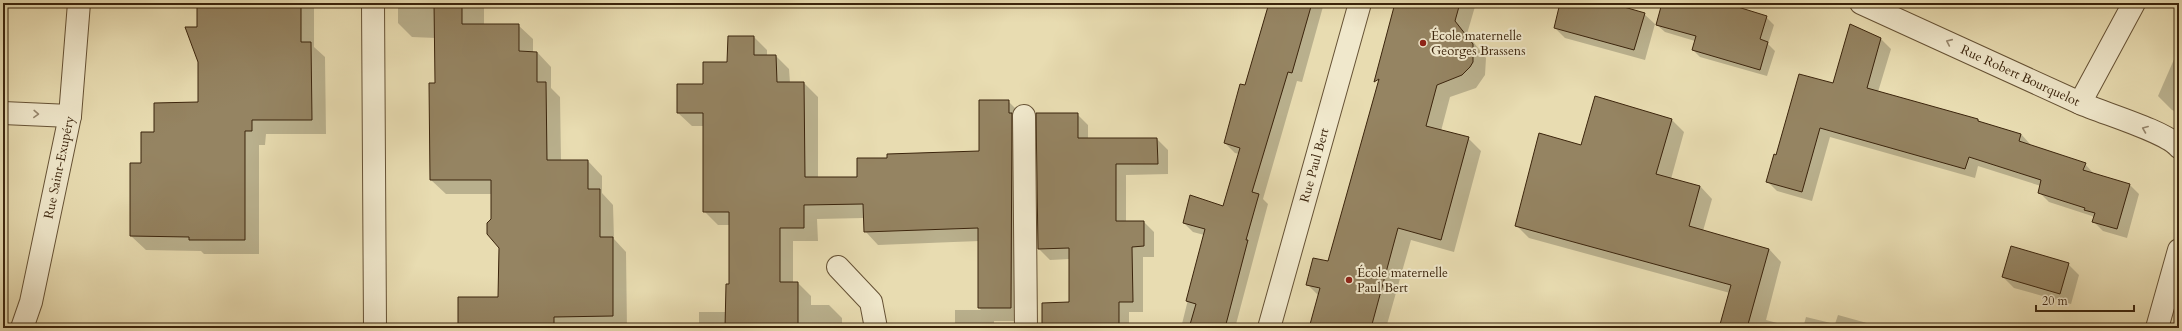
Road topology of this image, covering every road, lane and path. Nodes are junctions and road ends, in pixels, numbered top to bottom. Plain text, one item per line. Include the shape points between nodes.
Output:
1 (79, 3) edge
2 (374, 3) edge
3 (1360, 3) edge
4 (2134, 3) edge
5 (1871, 5) edge
6 (2080, 103) junction
7 (3, 113) edge
8 (70, 116) junction
9 (1024, 116) dead end
10 (2179, 147) edge
11 (2179, 250) edge
12 (838, 267) dead end
13 (22, 328) edge
14 (375, 328) edge
15 (876, 328) edge
16 (1026, 328) edge
17 (1268, 328) edge
18 (2157, 328) edge

1 - 8 street, Rue Saint-Exupéry
2 - 14 street
3 - 17 street, Rue Paul Bert
4 - 6 street
6 -> 5 street, Rue Robert Bourquelot
10 -> 6 street, Rue Robert Bourquelot via 2155,133
7 -> 8 street
8 - 13 street, Rue Saint-Exupéry via 31,302
9 - 16 street
11 - 18 street
12 - 15 street via 871,302

